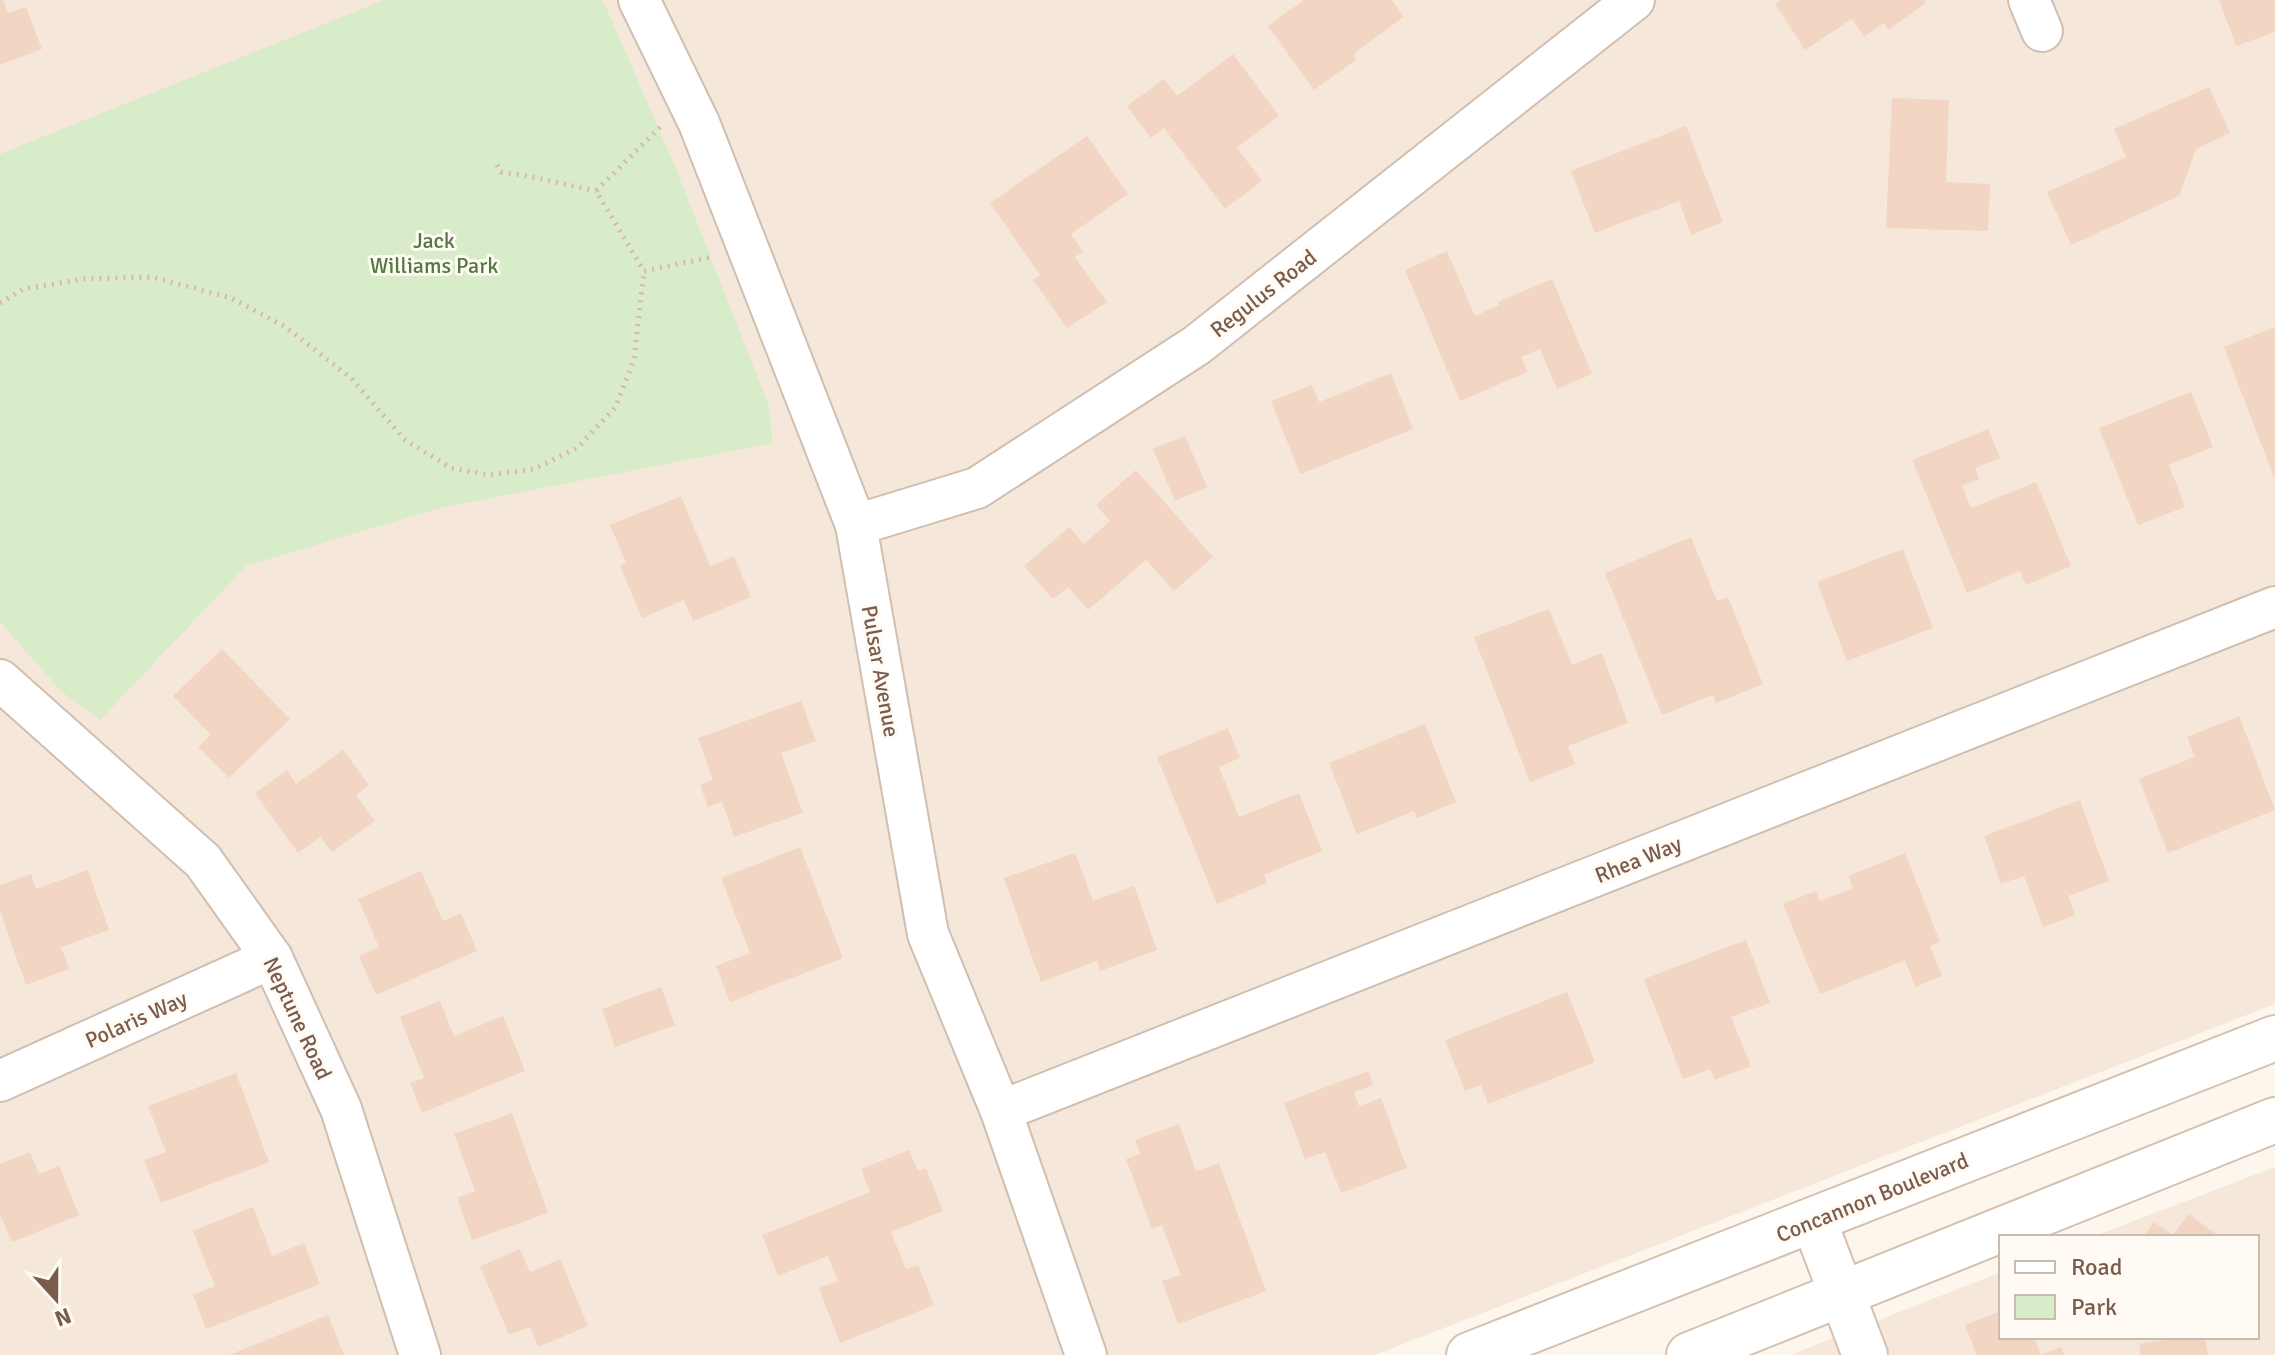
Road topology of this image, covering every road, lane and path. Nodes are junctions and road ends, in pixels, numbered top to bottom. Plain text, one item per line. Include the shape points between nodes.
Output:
1 (639, 0) edge
2 (1634, 0) edge
3 (662, 125) dead end
4 (497, 165) dead end
5 (596, 191) junction
6 (715, 256) dead end
7 (644, 271) junction
8 (0, 303) edge
9 (856, 525) junction
10 (2275, 607) edge
11 (0, 680) edge
12 (272, 958) junction
13 (2275, 1038) edge
14 (0, 1081) edge
15 (1001, 1111) junction
16 (2275, 1120) edge
17 (1814, 1221) junction
18 (1842, 1295) junction
19 (420, 1355) edge
20 (1086, 1355) edge
21 (1469, 1355) edge
22 (1689, 1355) edge
23 (1865, 1355) edge

1 - 9 street, Pulsar Avenue via 699,123
2 - 9 street, Regulus Road via 1197,345 977,488
3 - 5 path
4 - 5 path via 501,172
5 - 7 path
6 - 7 path
7 - 8 path via 634,360 615,408 577,448 534,469 489,475 451,468 405,440 351,378 284,326 231,298 152,277 85,279 24,289
9 - 15 street, Pulsar Avenue via 928,934
10 - 15 street, Rhea Way
11 - 12 street, Neptune Road via 203,861
12 - 14 street, Polaris Way
12 - 19 street, Neptune Road via 341,1109
13 - 17 main road, Concannon Boulevard
15 - 20 street, Pulsar Avenue
16 - 18 main road
17 - 18 main road
17 - 21 main road, Concannon Boulevard
18 - 22 main road
18 - 23 main road

